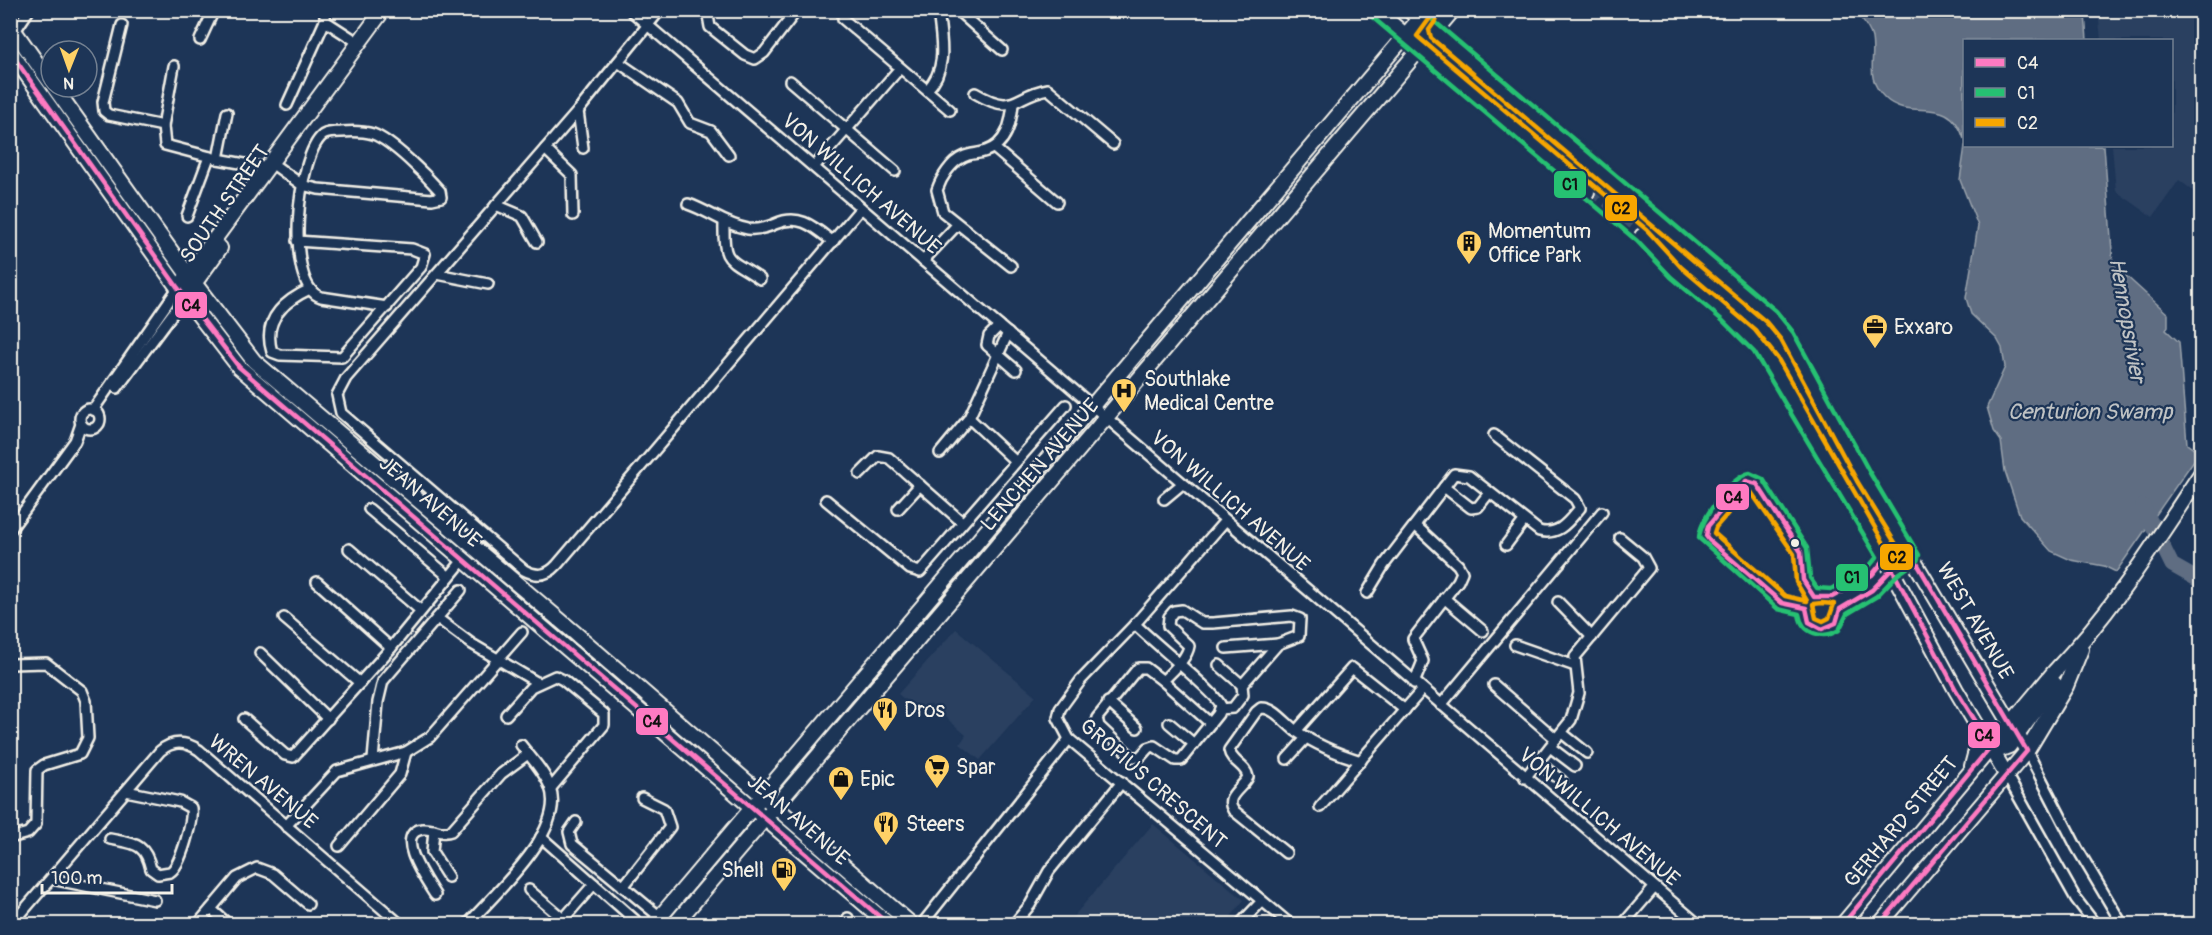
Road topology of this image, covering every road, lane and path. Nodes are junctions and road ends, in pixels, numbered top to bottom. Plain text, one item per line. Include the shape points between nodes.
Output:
1 (29, 10) edge
2 (214, 10) edge
3 (325, 10) edge
4 (382, 10) edge
5 (630, 10) edge
6 (647, 10) edge
7 (660, 10) edge
8 (707, 10) edge
9 (797, 10) edge
10 (938, 10) edge
11 (957, 10) edge
12 (1376, 10) edge
13 (1453, 10) edge
14 (1419, 14) edge
15 (843, 19) dead end
16 (326, 21) junction
17 (643, 22) junction
18 (122, 25) dead end
19 (12, 31) edge
20 (1436, 33) junction
21 (1407, 37) junction
22 (200, 40) dead end
23 (359, 43) junction
24 (1422, 49) junction
25 (1002, 50) dead end
26 (10, 51) edge
27 (618, 62) junction
28 (174, 66) dead end
29 (39, 67) edge
30 (900, 68) junction
31 (790, 81) dead end
32 (927, 90) junction
33 (975, 93) dead end
34 (63, 99) edge
35 (1013, 104) junction
36 (287, 105) dead end
37 (950, 110) dead end
38 (578, 111) junction
39 (227, 113) dead end
40 (163, 126) junction
41 (847, 129) junction
42 (1113, 144) dead end
43 (583, 148) dead end
44 (994, 148) junction
45 (545, 149) junction
46 (729, 155) dead end
47 (213, 158) junction
48 (272, 167) junction
49 (814, 167) junction
50 (895, 171) dead end
51 (302, 185) junction
52 (1587, 192) tunnel mouth
53 (1057, 202) dead end
54 (688, 204) dead end
55 (496, 206) junction
56 (861, 208) junction
57 (573, 215) dead end
58 (186, 216) dead end
59 (724, 223) junction
60 (957, 225) junction
61 (1642, 236) tunnel mouth
62 (297, 241) junction
63 (537, 242) dead end
64 (833, 242) junction
65 (923, 261) junction
66 (1011, 266) dead end
67 (437, 274) junction
68 (192, 279) junction
69 (760, 279) dead end
70 (488, 284) dead end
71 (310, 289) junction
72 (182, 293) junction
73 (387, 307) junction
74 (999, 326) junction
75 (1008, 333) junction
76 (996, 355) junction
77 (1016, 370) dead end
78 (1066, 405) dead end
79 (1092, 405) junction
80 (96, 412) junction
81 (969, 418) junction
82 (1108, 418) junction
83 (312, 420) junction
84 (81, 424) junction
85 (91, 430) junction
86 (1494, 435) dead end
87 (75, 441) junction
88 (940, 453) dead end
89 (1015, 461) junction
90 (2201, 473) edge
91 (860, 474) dead end
92 (1182, 484) junction
93 (920, 485) junction
94 (1444, 487) junction
95 (1489, 493) junction
96 (1164, 499) dead end
97 (826, 500) dead end
98 (369, 509) dead end
99 (898, 509) dead end
100 (1602, 512) dead end
101 (1524, 521) junction
102 (962, 522) junction
103 (1224, 522) junction
104 (1415, 525) junction
105 (10, 530) edge
106 (1620, 538) dead end
107 (1506, 544) dead end
108 (348, 549) dead end
109 (464, 559) junction
110 (448, 576) junction
111 (317, 582) dead end
112 (461, 590) dead end
113 (1367, 593) dead end
114 (1444, 598) junction
115 (1558, 602) dead end
116 (420, 610) junction
117 (284, 618) dead end
118 (437, 618) junction
119 (1135, 624) junction
120 (1483, 631) dead end
121 (522, 632) dead end
122 (1592, 637) junction
123 (2085, 640) junction
124 (1278, 644) junction
125 (1515, 645) dead end
126 (391, 648) junction
127 (1226, 648) dead end
128 (260, 653) dead end
129 (499, 660) junction
130 (10, 664) edge
131 (1178, 664) junction
132 (1219, 665) dead end
133 (1575, 666) junction
134 (2073, 667) junction
135 (1163, 681) junction
136 (538, 682) junction
137 (360, 683) junction
138 (1414, 683) junction
139 (1242, 685) junction
140 (1494, 685) dead end
141 (1422, 690) junction
142 (655, 702) junction
143 (1108, 702) junction
144 (1440, 705) junction
145 (1220, 709) junction
146 (1404, 710) junction
147 (506, 715) dead end
148 (244, 719) dead end
149 (328, 719) junction
150 (1975, 721) junction
151 (1170, 723) dead end
152 (1210, 723) junction
153 (1137, 728) dead end
154 (2015, 730) junction
155 (1296, 731) junction
156 (1307, 738) junction
157 (1069, 739) junction
158 (1556, 739) junction
159 (1194, 744) junction
160 (521, 745) dead end
161 (680, 745) junction
162 (1991, 746) junction
163 (2027, 751) junction
164 (406, 752) junction
165 (1587, 753) dead end
166 (528, 754) junction
167 (1287, 759) dead end
168 (373, 760) junction
169 (1361, 760) junction
170 (1538, 762) junction
171 (1575, 766) dead end
172 (1969, 774) junction
173 (2007, 776) junction
174 (1525, 777) junction
175 (1562, 781) dead end
176 (1122, 782) junction
177 (550, 788) junction
178 (126, 791) junction
179 (763, 796) junction
180 (642, 798) dead end
181 (775, 807) junction
182 (1320, 807) dead end
183 (752, 809) junction
184 (765, 819) junction
185 (576, 822) dead end
186 (286, 826) junction
187 (434, 830) junction
188 (541, 837) junction
189 (10, 838) edge
190 (110, 839) dead end
191 (339, 846) dead end
192 (1286, 853) dead end
193 (448, 877) dead end
194 (51, 879) junction
195 (594, 884) junction
196 (623, 887) junction
197 (1654, 888) junction
198 (529, 890) dead end
199 (435, 895) dead end
200 (876, 895) junction
201 (155, 900) dead end
202 (1262, 901) junction
203 (308, 904) dead end
204 (211, 909) junction
205 (635, 920) dead end
206 (657, 921) edge
207 (564, 923) edge
208 (15, 924) edge
209 (198, 924) edge
210 (228, 924) edge
211 (400, 924) edge
212 (468, 924) edge
213 (675, 924) edge
214 (888, 924) edge
215 (911, 924) edge
216 (922, 924) edge
217 (1014, 924) edge
218 (1240, 924) edge
219 (1290, 924) edge
220 (1623, 924) edge
221 (1698, 924) edge
222 (1843, 924) edge
223 (1880, 924) edge
224 (2095, 924) edge
225 (2122, 924) edge

1 - 19 street
2 - 22 street
3 - 16 street
4 - 23 main road, SOUTH STREET
5 - 17 street, VON WILLICH AVENUE
6 - 17 street
7 - 17 street
8 - 9 street via 710,27 755,59
10 - 32 street via 942,64
11 - 25 street
12 - 21 main road
13 - 20 main road, LENCHEN AVENUE
14 - 20 main road, WEST AVENUE
14 - 21 main road, LENCHEN AVENUE
15 - 30 street
16 - 23 street
16 - 36 street
17 - 27 street
17 - 49 street, VON WILLICH AVENUE
18 - 40 street via 104,111 109,116
19 - 29 main road
20 - 24 main road, LENCHEN AVENUE
20 - 154 main road, WEST AVENUE via 1772,316
21 - 24 main road
21 - 79 main road, LENCHEN AVENUE
23 - 48 main road, SOUTH STREET
24 - 52 main road
24 - 82 main road, LENCHEN AVENUE
26 - 72 main road, JEAN AVENUE
27 - 38 street
27 - 46 street via 678,103 690,123 711,131
28 - 40 street
30 - 32 street
30 - 41 street
31 - 41 street
32 - 37 street
33 - 35 street via 994,102
34 - 68 main road, JEAN AVENUE
35 - 42 street via 1045,89 1052,90
35 - 44 street via 1006,133
38 - 43 street
38 - 45 street
39 - 47 street
40 - 47 street via 165,145
41 - 49 street
41 - 50 street
44 - 53 street
44 - 60 street via 961,158 940,182 938,202
45 - 55 street
45 - 57 street via 572,175
47 - 48 street
47 - 58 street
48 - 51 street
48 - 68 main road, SOUTH STREET
49 - 56 street, VON WILLICH AVENUE
51 - 51 street via 432,199 441,195 428,178 387,142 357,131 322,137
51 - 62 street
54 - 59 street
55 - 63 street via 522,216
55 - 67 street
56 - 64 street
56 - 65 street, VON WILLICH AVENUE
59 - 64 street via 756,229 796,219
59 - 69 street via 726,256
60 - 65 street
60 - 66 street
61 - 150 main road via 1676,272 1750,335 1772,363 1872,533
62 - 71 street
62 - 73 street via 423,252 421,267
64 - 67 street via 557,565 537,575 524,570 338,408 338,390 346,378
65 - 74 street, VON WILLICH AVENUE
67 - 70 street
68 - 72 main road, SOUTH STREET
68 - 83 main road, JEAN AVENUE via 249,355
71 - 73 street via 321,297
71 - 73 street via 290,299 274,314 270,345 273,353 346,356
72 - 80 street, SOUTH STREET
72 - 83 main road, JEAN AVENUE via 239,367
74 - 75 street, VON WILLICH AVENUE
74 - 76 street via 987,341 989,350
75 - 76 street
75 - 79 street, VON WILLICH AVENUE
76 - 77 street
76 - 81 street
78 - 89 street
79 - 82 street, VON WILLICH AVENUE
79 - 179 main road, LENCHEN AVENUE
80 - 84 street via 84,411
80 - 85 street via 98,425
81 - 88 street
81 - 89 street
82 - 92 street, VON WILLICH AVENUE
82 - 181 main road, LENCHEN AVENUE
83 - 109 main road, JEAN AVENUE
83 - 142 main road, JEAN AVENUE
84 - 85 street
84 - 87 street
85 - 87 street
86 - 101 street via 1580,504 1553,533 1539,531
87 - 105 street
89 - 102 street
90 - 123 main road via 2127,586
91 - 93 street via 883,455
92 - 96 street
92 - 103 street, VON WILLICH AVENUE
93 - 99 street
93 - 102 street
94 - 95 street via 1454,474 1462,474
94 - 95 street via 1471,508 1478,507
94 - 104 street
95 - 101 street
97 - 102 street via 917,572 925,568
98 - 110 street
100 - 144 street
101 - 107 street
103 - 119 street, GROPIUS CRESCENT
103 - 138 street, VON WILLICH AVENUE
104 - 113 street
104 - 114 street via 1461,570 1458,581
106 - 122 street via 1643,557 1649,568
108 - 116 street
109 - 110 street
109 - 161 main road, JEAN AVENUE
110 - 116 street
111 - 126 street
112 - 118 street
114 - 120 street
114 - 138 street via 1413,639 1423,661
115 - 122 street
116 - 126 street
117 - 137 street
118 - 129 street
118 - 168 street via 381,686
119 - 131 street
119 - 157 street, GROPIUS CRESCENT via 1081,680 1057,714
121 - 129 street
122 - 133 street via 1575,657
123 - 134 main road
123 - 154 main road via 2055,671
124 - 127 street
124 - 131 street via 1299,636 1301,625 1297,616 1202,623 1179,610 1169,617 1168,626 1189,650
124 - 139 street
125 - 133 street
126 - 137 street
128 - 149 street
129 - 136 street
129 - 164 street via 436,732
130 - 189 street via 46,663 78,687 86,701 88,738 80,754 37,770 36,824 28,833
131 - 135 street
131 - 145 street via 1217,697
132 - 139 street
133 - 158 street via 1578,699 1568,726
134 - 154 main road
134 - 163 main road
135 - 143 street via 1146,668 1138,668
135 - 152 street
136 - 147 street
136 - 177 street via 560,677 605,717 598,734
137 - 149 street
138 - 141 street, VON WILLICH AVENUE
139 - 145 street via 1243,695 1233,708
140 - 158 street
141 - 144 street, VON WILLICH AVENUE
141 - 146 street
142 - 161 main road via 653,714 675,733
142 - 179 main road, JEAN AVENUE
143 - 153 street
143 - 159 street via 1098,713 1099,726 1132,757 1140,758 1154,746 1178,761
144 - 174 street, VON WILLICH AVENUE
145 - 152 street
146 - 155 street via 1352,668
146 - 169 street
148 - 149 street via 291,757
150 - 162 main road
150 - 172 main road via 1977,747
151 - 159 street
152 - 159 street
154 - 162 main road, GERHARD STREET
154 - 163 main road, WEST AVENUE
155 - 156 street
155 - 192 street via 1270,709 1261,708 1229,750 1248,774 1230,798 1232,808
156 - 167 street
156 - 169 street via 1333,752
157 - 176 street, GROPIUS CRESCENT
157 - 216 street
158 - 165 street
158 - 170 street
158 - 171 street
160 - 166 street
161 - 183 main road, JEAN AVENUE
162 - 172 main road, GERHARD STREET
162 - 173 main road
163 - 173 main road
163 - 225 street, WEST AVENUE
164 - 168 street
164 - 191 street via 400,774
166 - 177 street
166 - 187 street via 501,774 451,831
168 - 186 street via 337,771
169 - 182 street
170 - 174 street
170 - 175 street
172 - 222 main road, GERHARD STREET
173 - 223 main road
173 - 224 street via 2076,899
174 - 197 street, VON WILLICH AVENUE
176 - 202 street, GROPIUS CRESCENT
176 - 217 street via 1049,871
177 - 188 street via 551,813
178 - 186 street, WREN AVENUE via 160,751 173,743 184,743 198,750
178 - 190 street via 180,802 191,808 178,864 171,872 158,874 151,868 143,848
178 - 194 street, WREN AVENUE
179 - 181 main road, JEAN AVENUE
179 - 183 main road, LENCHEN AVENUE
180 - 196 street via 664,809 670,826
181 - 184 main road, LENCHEN AVENUE
181 - 200 main road, JEAN AVENUE
183 - 184 main road, JEAN AVENUE
183 - 206 main road, LENCHEN AVENUE
184 - 213 main road, LENCHEN AVENUE
184 - 214 main road, JEAN AVENUE
185 - 196 street via 569,832 572,844
186 - 211 street, WREN AVENUE
187 - 193 street via 432,852
187 - 199 street via 416,831 410,844
188 - 195 street
188 - 212 street
194 - 201 street
194 - 208 street, WREN AVENUE
195 - 205 street
195 - 207 street
196 - 206 street
197 - 220 street
197 - 221 street, VON WILLICH AVENUE
198 - 207 street
200 - 214 main road via 874,903
200 - 215 main road, JEAN AVENUE
202 - 218 street
202 - 219 street, GROPIUS CRESCENT
203 - 204 street via 273,874 257,868 237,878
204 - 209 street
204 - 210 street

